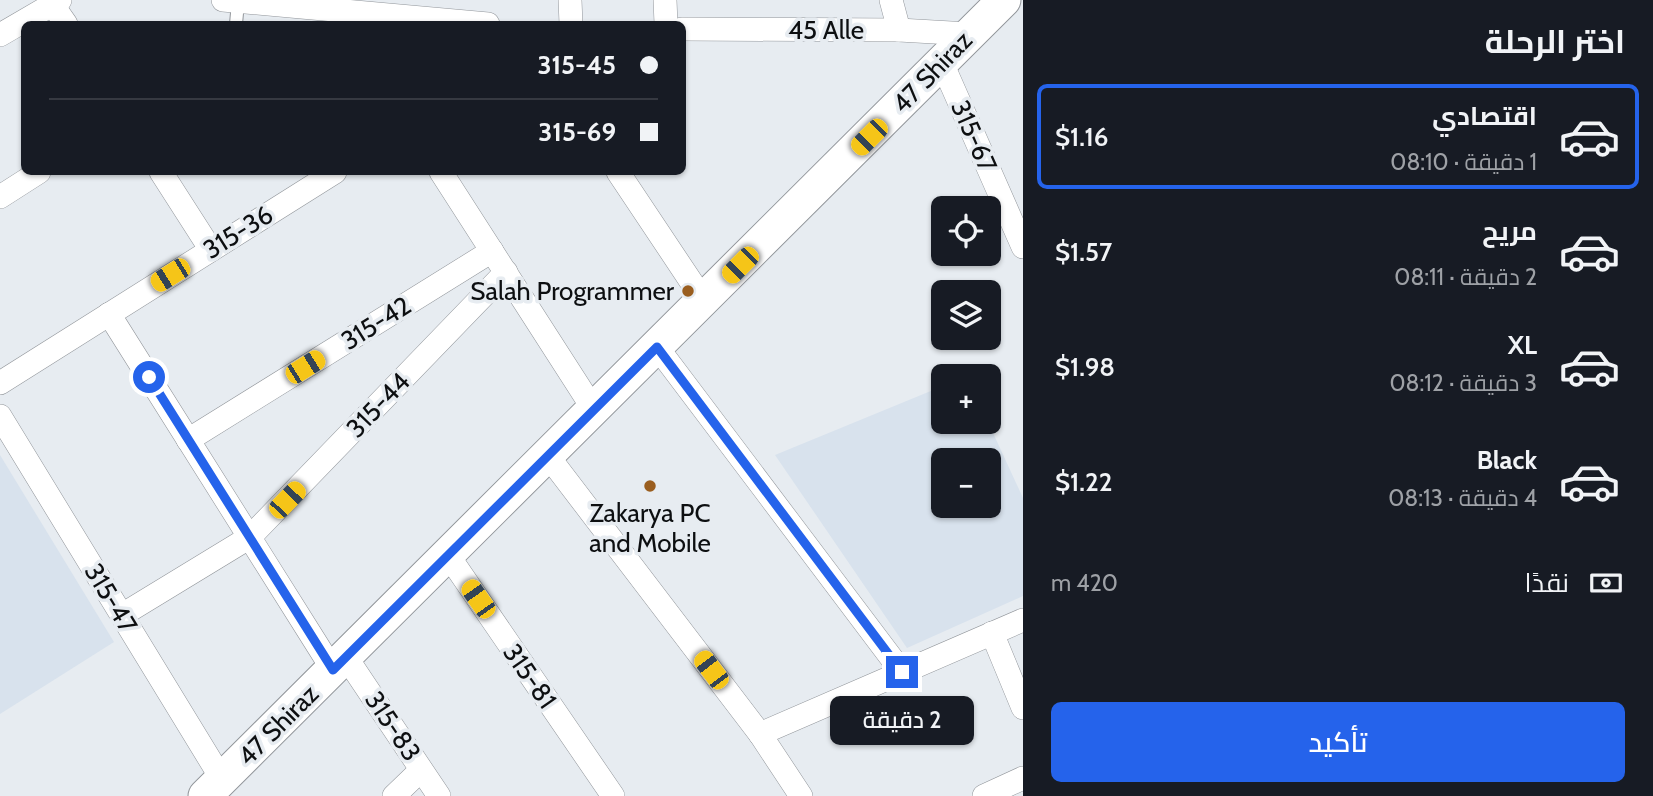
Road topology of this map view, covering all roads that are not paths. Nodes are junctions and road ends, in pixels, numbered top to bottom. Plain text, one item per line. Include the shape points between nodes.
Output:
1 (570, 0) edge
2 (665, 0) edge
3 (891, 0) edge
4 (1003, 0) edge
5 (56, 2) edge
6 (287, 4) edge
7 (232, 9) edge
8 (24, 21) edge
9 (65, 21) edge
10 (458, 21) edge
11 (570, 21) edge
12 (666, 21) edge
13 (21, 23) edge
14 (686, 29) edge
15 (899, 30) junction
16 (969, 34) junction
17 (0, 35) edge
18 (942, 64) junction
19 (34, 175) edge
20 (163, 175) edge
21 (330, 175) edge
22 (443, 175) edge
23 (620, 175) edge
24 (0, 197) edge
25 (1023, 247) edge
26 (211, 250) junction
27 (492, 251) junction
28 (506, 272) junction
29 (704, 301) junction
30 (109, 314) junction
31 (657, 347) junction
32 (0, 383) edge
33 (594, 410) junction
34 (0, 416) edge
35 (188, 440) junction
36 (548, 456) junction
37 (250, 537) junction
38 (448, 555) junction
39 (122, 615) junction
40 (1023, 620) edge
41 (992, 633) junction
42 (340, 663) junction
43 (902, 672) junction
44 (1023, 708) edge
45 (760, 734) junction
46 (421, 770) junction
47 (1023, 778) edge
48 (214, 788) edge
49 (992, 794) edge
50 (437, 795) edge
51 (394, 796) edge
52 (613, 796) edge
53 (802, 796) edge

1 - 11 street
2 - 12 street
3 - 15 street
4 - 16 street, 47 Shiraz
5 - 8 street
5 - 9 street
6 - 7 street
6 - 10 street
13 - 17 street
14 - 15 street, 45 Alle
15 - 16 street, 45 Alle
16 - 18 street, 47 Shiraz
18 - 25 street, 315-67
18 - 29 street, 47 Shiraz
19 - 24 street
20 - 26 street
21 - 26 street, 315-36
22 - 27 street
23 - 29 street
26 - 30 street, 315-36
27 - 28 street
27 - 35 street, 315-42
28 - 33 street
28 - 37 street, 315-44
29 - 31 street, 47 Shiraz
30 - 32 street, 315-36
30 - 35 street, 315-83
31 - 33 street, 47 Shiraz
31 - 43 street
33 - 36 street, 47 Shiraz
34 - 39 street, 315-47
35 - 37 street, 315-83
36 - 38 street, 47 Shiraz
36 - 45 street
37 - 39 street, 315-44
37 - 42 street, 315-83
38 - 42 street, 47 Shiraz
38 - 52 street, 315-81
39 - 48 street, 315-47
40 - 41 street
41 - 43 street
41 - 44 street
42 - 46 street, 315-83
42 - 48 street, 47 Shiraz
43 - 45 street
45 - 53 street
46 - 50 street, 315-83
46 - 51 street
47 - 49 street

